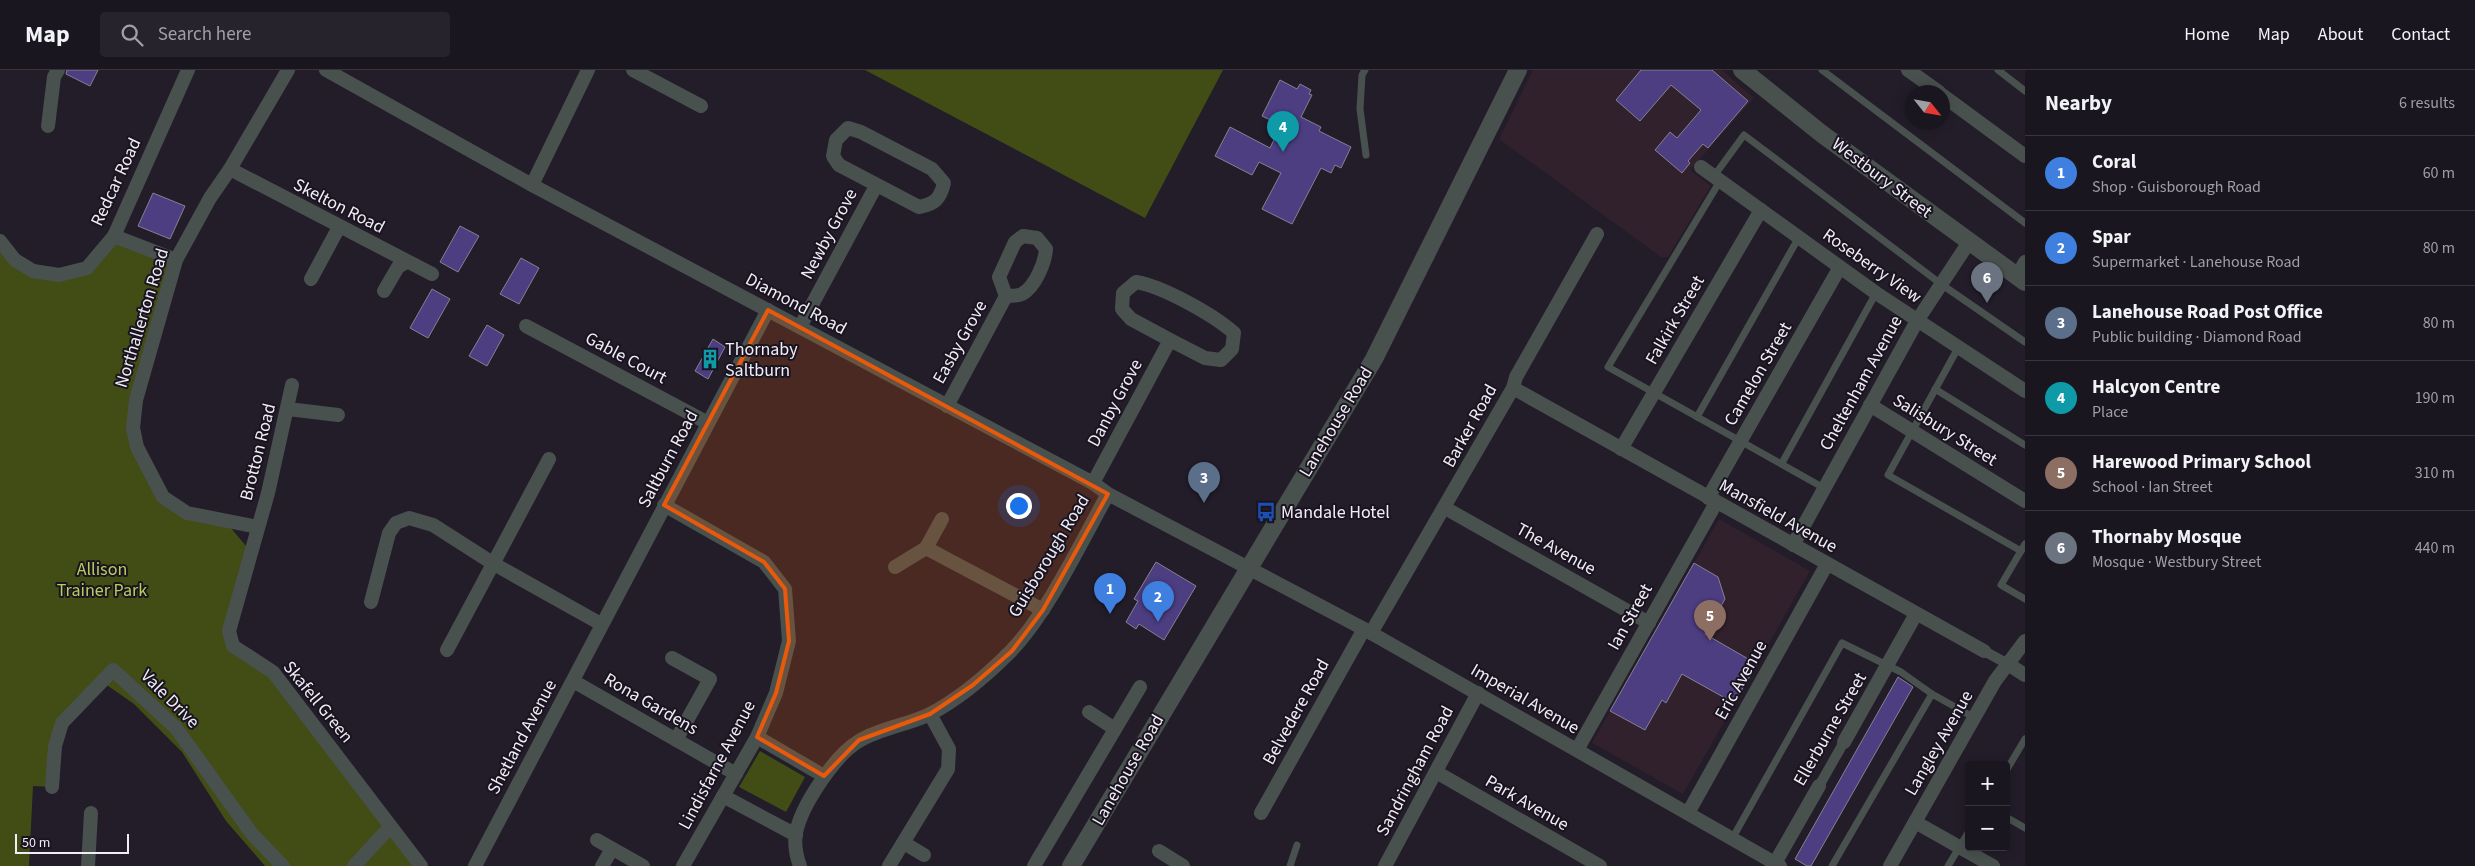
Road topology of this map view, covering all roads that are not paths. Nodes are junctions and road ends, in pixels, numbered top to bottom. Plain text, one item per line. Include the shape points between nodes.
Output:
1 (58, 70) edge
2 (188, 70) edge
3 (288, 70) edge
4 (326, 70) edge
5 (588, 70) edge
6 (633, 70) edge
7 (1365, 70) edge
8 (1518, 70) edge
9 (1742, 70) edge
10 (1822, 70) edge
11 (1908, 70) edge
12 (1998, 70) edge
13 (1929, 85) edge
14 (2025, 91) edge
15 (1950, 101) edge
16 (701, 106) dead end
17 (48, 126) dead end
18 (1366, 155) dead end
19 (2025, 156) edge
20 (1701, 167) dead end
21 (230, 170) junction
22 (1717, 179) junction
23 (532, 185) junction
24 (876, 186) junction
25 (1761, 210) junction
26 (2025, 223) edge
27 (339, 227) junction
28 (1597, 234) dead end
29 (114, 236) junction
30 (1798, 237) junction
31 (0, 241) edge
32 (1969, 242) junction
33 (176, 260) junction
34 (407, 262) junction
35 (1840, 267) junction
36 (432, 274) dead end
37 (2022, 274) edge
38 (310, 279) dead end
39 (1941, 284) junction
40 (384, 291) dead end
41 (1876, 293) junction
42 (1006, 296) dead end
43 (768, 310) junction
44 (1917, 321) junction
45 (526, 326) dead end
46 (800, 327) junction
47 (1170, 340) junction
48 (2025, 342) edge
49 (1958, 348) junction
50 (292, 386) dead end
51 (1514, 388) junction
52 (1935, 390) junction
53 (2025, 391) edge
54 (1655, 393) junction
55 (1870, 405) junction
56 (946, 406) junction
57 (288, 409) junction
58 (338, 415) dead end
59 (1697, 417) junction
60 (708, 423) junction
61 (1912, 432) junction
62 (1741, 441) junction
63 (2025, 445) edge
64 (1621, 449) junction
65 (549, 459) dead end
66 (1782, 463) junction
67 (1093, 483) junction
68 (1824, 488) junction
69 (1108, 494) junction
70 (1712, 501) junction
71 (2025, 501) edge
72 (664, 505) junction
73 (1446, 508) junction
74 (942, 519) dead end
75 (258, 527) junction
76 (1792, 545) junction
77 (2023, 547) edge
78 (926, 548) junction
79 (494, 564) junction
80 (1827, 564) junction
81 (895, 567) dead end
82 (1250, 568) junction
83 (2025, 599) edge
84 (371, 602) dead end
85 (1042, 610) junction
86 (1916, 614) junction
87 (1649, 623) junction
88 (601, 624) junction
89 (1367, 631) junction
90 (2025, 642) edge
91 (447, 650) dead end
92 (1984, 651) joint
93 (672, 658) dead end
94 (2008, 664) junction
95 (1888, 665) junction
96 (2025, 675) edge
97 (573, 681) junction
98 (1140, 688) dead end
99 (1478, 693) junction
100 (1932, 694) junction
101 (1089, 712) dead end
102 (930, 714) junction
103 (1975, 718) junction
104 (1115, 730) junction
105 (757, 737) junction
106 (2025, 739) edge
107 (676, 740) junction
108 (1844, 742) joint
109 (1577, 750) junction
110 (2010, 764) edge
111 (1436, 772) junction
112 (736, 774) junction
113 (824, 776) junction
114 (1819, 786) joint
115 (52, 787) dead end
116 (723, 796) junction
117 (91, 813) dead end
118 (1261, 813) dead end
119 (1688, 813) junction
120 (2010, 819) edge
121 (1915, 822) junction
122 (390, 827) junction
123 (2025, 828) edge
124 (796, 834) junction
125 (1965, 837) edge
126 (1732, 839) junction
127 (597, 840) dead end
128 (904, 843) junction
129 (1297, 845) dead end
130 (1959, 847) junction
131 (612, 849) junction
132 (1159, 851) dead end
133 (924, 855) dead end
134 (1777, 865) edge
135 (88, 866) edge
136 (283, 866) edge
137 (354, 866) edge
138 (421, 866) edge
139 (474, 866) edge
140 (602, 866) edge
141 (643, 866) edge
142 (683, 866) edge
143 (800, 866) edge
144 (889, 866) edge
145 (1034, 866) edge
146 (1071, 866) edge
147 (1183, 866) edge
148 (1290, 866) edge
149 (1385, 866) edge
150 (1600, 866) edge
151 (1832, 866) edge
152 (1890, 866) edge
153 (1948, 866) edge
154 (1993, 866) edge

1 - 17 street via 54,77
2 - 29 street, Redcar Road
3 - 21 street, Northallerton Road
4 - 23 street, Diamond Road
5 - 23 street
6 - 16 street
7 - 18 lane via 1360,110
8 - 82 street, Lanehouse Road via 1374,359
9 - 32 street, Westbury Street via 1822,134
10 - 26 lane
11 - 13 street
12 - 14 lane
15 - 19 street
20 - 22 street, Roseberry View
21 - 27 street, Skelton Road
21 - 33 street, Northallerton Road via 210,198
22 - 25 street, Roseberry View
22 - 39 lane via 1744,135
22 - 54 lane via 1608,367
23 - 43 street, Diamond Road
24 - 24 street, Newby Grove via 839,165 833,156 836,140 848,128 932,170 944,183 941,197 931,205 918,207
24 - 46 street, Newby Grove
25 - 30 street, Roseberry View
25 - 54 street, Falkirk Street
27 - 34 street, Skelton Road
27 - 38 street
28 - 51 street, Barker Road via 1516,376
29 - 31 street, Redcar Road via 86,268 59,275 33,271 15,260
29 - 33 street
30 - 35 street, Roseberry View
30 - 59 lane
32 - 37 street, Westbury Street
32 - 39 street, Cheltenham Avenue
33 - 75 street, Northallerton Road via 136,400 133,428 137,447 163,497 187,513
34 - 36 street, Skelton Road
34 - 40 street via 398,267
35 - 41 street, Roseberry View
35 - 62 street, Camelon Street
39 - 44 street, Cheltenham Avenue
39 - 48 lane
41 - 44 street, Roseberry View
41 - 66 lane
42 - 56 street, Easby Grove
43 - 46 street, Diamond Road
43 - 60 street, Saltburn Road
44 - 49 street, Roseberry View
44 - 55 street, Cheltenham Avenue
45 - 60 street, Gable Court
46 - 56 street, Diamond Road
47 - 47 street via 1131,319 1122,309 1123,293 1136,282 1150,284 1222,322 1234,333 1232,349 1221,360 1205,358
47 - 67 street, Danby Grove
49 - 52 lane
49 - 53 street, Roseberry View
50 - 57 street, Brotton Road
51 - 64 street, Mansfield Avenue
51 - 73 street, Barker Road
52 - 61 lane
52 - 63 lane
54 - 59 lane
54 - 64 street, Falkirk Street
55 - 61 street, Salisbury Street
55 - 68 street, Cheltenham Avenue
56 - 67 street, Diamond Road
57 - 58 street
57 - 75 street, Brotton Road
59 - 62 lane
60 - 72 street, Saltburn Road
61 - 71 street, Salisbury Street
61 - 77 lane via 1888,475
62 - 66 lane
62 - 70 street, Camelon Street
64 - 70 street, Mansfield Avenue
65 - 79 street
66 - 68 lane
67 - 69 street, Diamond Road
68 - 76 street, Cheltenham Avenue
69 - 82 street, Diamond Road
69 - 85 street, Guisborough Road
70 - 76 street, Mansfield Avenue
70 - 87 street, Ian Street
72 - 88 street, Saltburn Road
72 - 105 street, Lindisfarne Avenue via 764,562 785,589 789,641 776,693
73 - 87 street, The Avenue
73 - 89 street, Barker Road
74 - 78 street
75 - 122 street, Skafell Green via 229,631 233,646 273,672
76 - 80 street, Mansfield Avenue
77 - 83 lane via 2001,585
78 - 81 street
78 - 85 street
79 - 84 street via 433,525 409,518 396,523 389,533
79 - 88 street
79 - 91 street
80 - 86 street, Mansfield Avenue
80 - 119 street, Eric Avenue
82 - 89 street, Imperial Avenue
82 - 146 street, Lanehouse Road
85 - 102 street, Guisborough Road via 1012,651 973,686
86 - 92 street, Mansfield Avenue
86 - 95 street, Ellerburne Street
87 - 109 street, Ian Street
88 - 97 street, Shetland Avenue
89 - 99 street, Imperial Avenue
89 - 118 street, Belvedere Road
90 - 94 street, Langley Avenue
92 - 94 street, Mansfield Avenue
93 - 107 street via 710,679
94 - 96 street, Mansfield Avenue
94 - 103 street, Langley Avenue
95 - 100 lane
95 - 108 street, Ellerburne Street
95 - 126 lane via 1842,643
97 - 107 street, Rona Gardens
97 - 139 street, Shetland Avenue
98 - 104 street
99 - 109 street, Imperial Avenue
99 - 111 street, Sandringham Road
100 - 103 lane
100 - 151 lane
101 - 104 street
102 - 113 street, Guisborough Road via 859,740
102 - 128 street via 949,749 948,769
103 - 121 street, Langley Avenue
104 - 145 street
105 - 112 street, Lindisfarne Avenue
105 - 113 street
106 - 110 lane
107 - 112 street, Rona Gardens
108 - 114 street, Ellerburne Street
109 - 119 street, Imperial Avenue
111 - 149 street, Sandringham Road
111 - 150 street, Park Avenue
112 - 116 street, Lindisfarne Avenue
113 - 124 street, Guisborough Road
114 - 134 street, Ellerburne Street
115 - 136 street, Vale Drive via 55,746 62,723 113,670 176,728 252,834
116 - 124 street
116 - 142 street, Lindisfarne Avenue
117 - 135 street
119 - 126 street, Imperial Avenue
120 - 123 lane
121 - 130 street
121 - 152 street, Langley Avenue
122 - 137 street
122 - 138 street, Skafell Green
124 - 143 street
125 - 130 lane
126 - 134 street, Imperial Avenue
127 - 131 street
128 - 133 street
128 - 144 street
129 - 148 lane
130 - 153 lane
130 - 154 street
131 - 140 street
131 - 141 street
132 - 147 street

